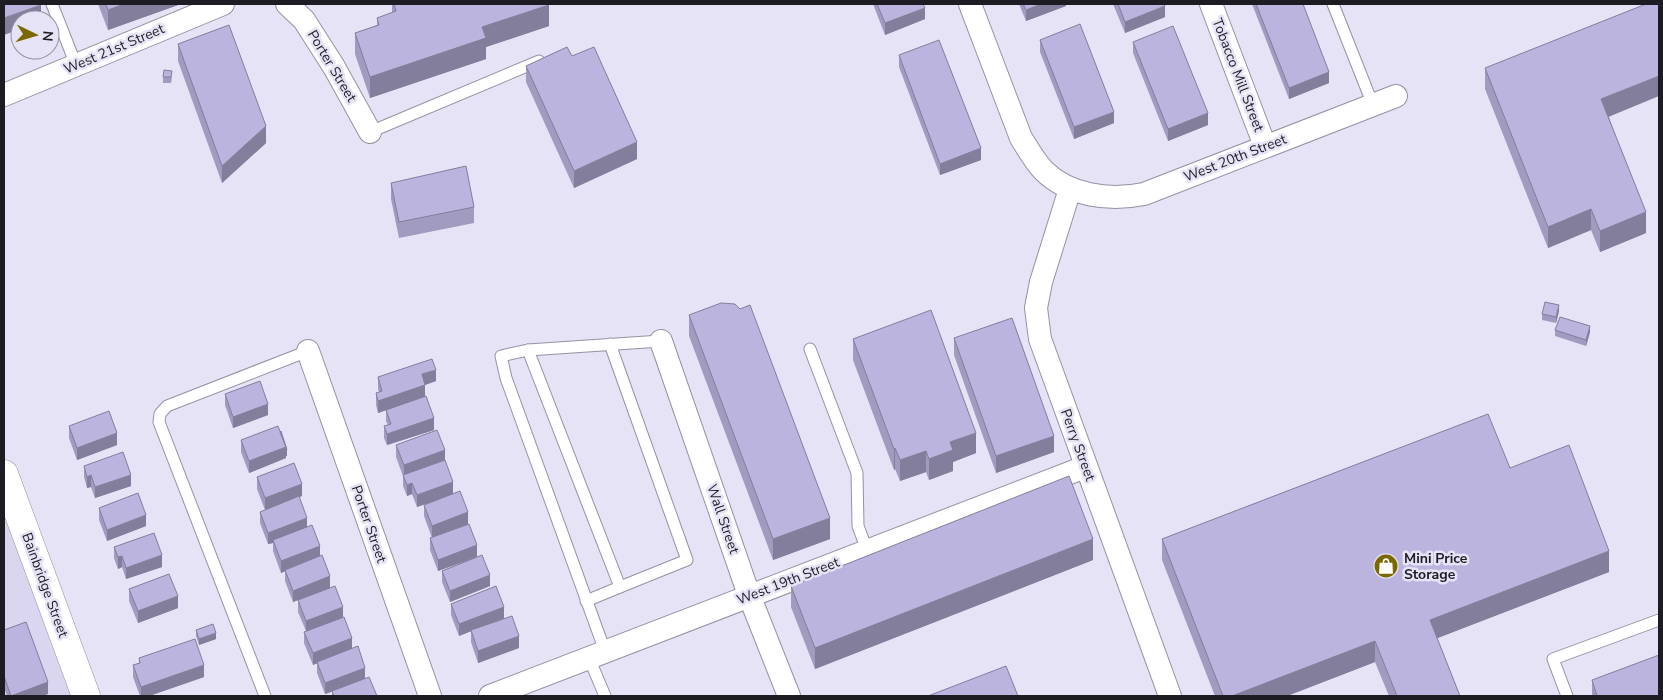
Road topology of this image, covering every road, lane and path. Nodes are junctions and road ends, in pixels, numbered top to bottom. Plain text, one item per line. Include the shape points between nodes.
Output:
1 (52, 4) edge
2 (223, 4) edge
3 (287, 4) edge
4 (970, 4) edge
5 (1211, 4) edge
6 (1333, 4) edge
7 (551, 56) edge
8 (76, 65) junction
9 (4, 95) edge
10 (1396, 96) dead end
11 (1373, 105) junction
12 (370, 132) joint
13 (1265, 146) junction
14 (1070, 189) junction
15 (661, 341) joint
16 (610, 344) junction
17 (810, 349) dead end
18 (528, 350) junction
19 (308, 351) joint
20 (1086, 467) junction
21 (4, 476) edge
22 (867, 550) junction
23 (620, 587) junction
24 (749, 595) junction
25 (586, 601) junction
26 (1659, 620) edge
27 (597, 655) junction
28 (86, 696) edge
29 (265, 696) edge
30 (430, 696) edge
31 (490, 696) edge
32 (604, 696) edge
33 (789, 696) edge
34 (1170, 696) edge
35 (1567, 696) edge

1 - 8 lane
2 - 8 street, West 21st Street
3 - 12 street, Porter Street via 304,20
4 - 14 street via 1021,138 1043,170
5 - 13 street, Tobacco Mill Street
6 - 11 lane
7 - 12 lane
8 - 9 street, West 21st Street
10 - 11 street, West 20th Street
11 - 13 street, West 20th Street
13 - 14 street, West 20th Street via 1144,194 1101,196
14 - 20 street, Perry Street via 1036,308 1040,339
15 - 16 lane
15 - 24 street, Wall Street
16 - 18 lane
16 - 23 lane via 687,560
17 - 22 lane via 857,473 858,526
18 - 23 lane
18 - 25 lane via 501,356 506,378
19 - 29 lane via 167,406 160,414 159,422
19 - 30 street, Porter Street
20 - 22 street, West 19th Street
20 - 34 street, Perry Street
21 - 28 street, Bainbridge Street
22 - 24 street, West 19th Street
23 - 25 lane
24 - 27 street, West 19th Street
24 - 33 street, Wall Street
25 - 27 lane
26 - 35 lane via 1553,659
27 - 31 street, West 19th Street
27 - 32 lane

